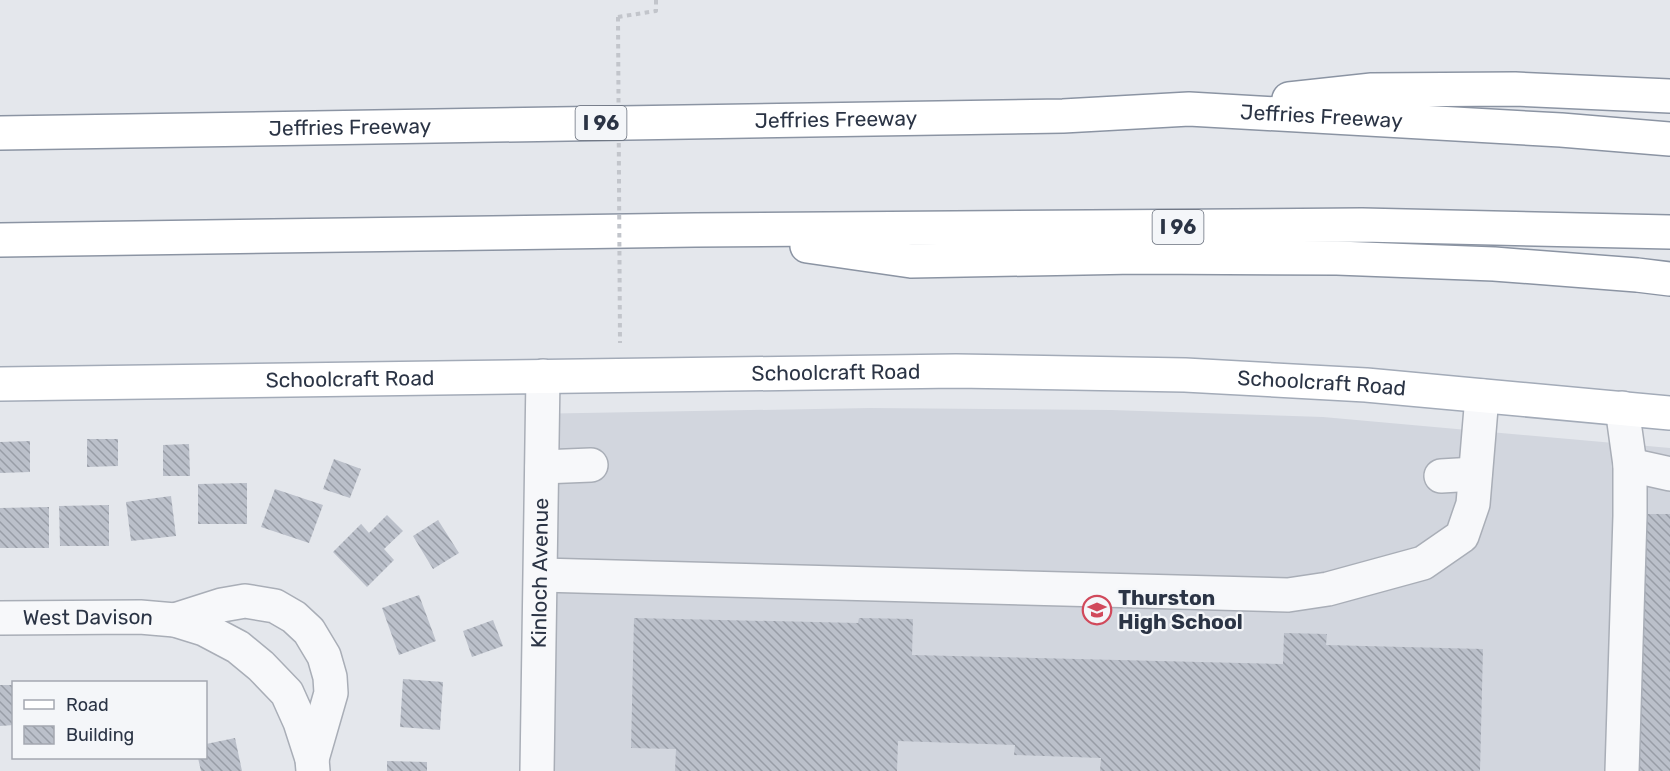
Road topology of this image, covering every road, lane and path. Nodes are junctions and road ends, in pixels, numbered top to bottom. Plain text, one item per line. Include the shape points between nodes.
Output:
1 (656, 0) edge
2 (1670, 96) edge
3 (1189, 109) junction
4 (0, 133) edge
5 (1670, 139) edge
6 (695, 230) junction
7 (1670, 232) edge
8 (7, 241) edge
9 (1670, 279) edge
10 (620, 343) dead end
11 (543, 376) junction
12 (0, 384) edge
13 (1482, 396) junction
14 (1622, 408) junction
15 (1670, 413) edge
16 (591, 465) dead end
17 (1630, 465) junction
18 (542, 467) junction
19 (1475, 474) junction
20 (1670, 474) edge
21 (1441, 476) dead end
22 (541, 575) junction
23 (0, 618) edge
24 (175, 620) junction
25 (313, 765) edge
26 (537, 771) edge
27 (1622, 771) edge

1 - 10 path, bridge via 656,11 618,17
2 - 3 main road via 1515,89 1372,90
3 - 4 main road, Jeffries Freeway / I 96 via 1063,116
3 - 5 main road, Jeffries Freeway / I 96
6 - 7 main road, I 96 via 1362,225
6 - 8 main road, I 96
6 - 9 main road via 911,261 1337,258 1494,264
11 - 12 main road, Schoolcraft Road
11 - 13 main road, Schoolcraft Road via 956,371 1185,375
11 - 18 street, Kinloch Avenue
13 - 14 main road, Schoolcraft Road
13 - 19 street
14 - 15 main road, Schoolcraft Road
14 - 17 street
16 - 18 street
17 - 20 street
17 - 27 street
18 - 22 street, Kinloch Avenue
19 - 21 street
19 - 22 street via 1473,504 1462,536 1423,563 1328,589 1288,595
22 - 26 street, Kinloch Avenue
23 - 24 street, West Davison
24 - 25 street, West Davison via 213,633 238,647 287,693
24 - 25 street, West Davison via 245,601 275,606 294,616 309,631 324,656 331,693

